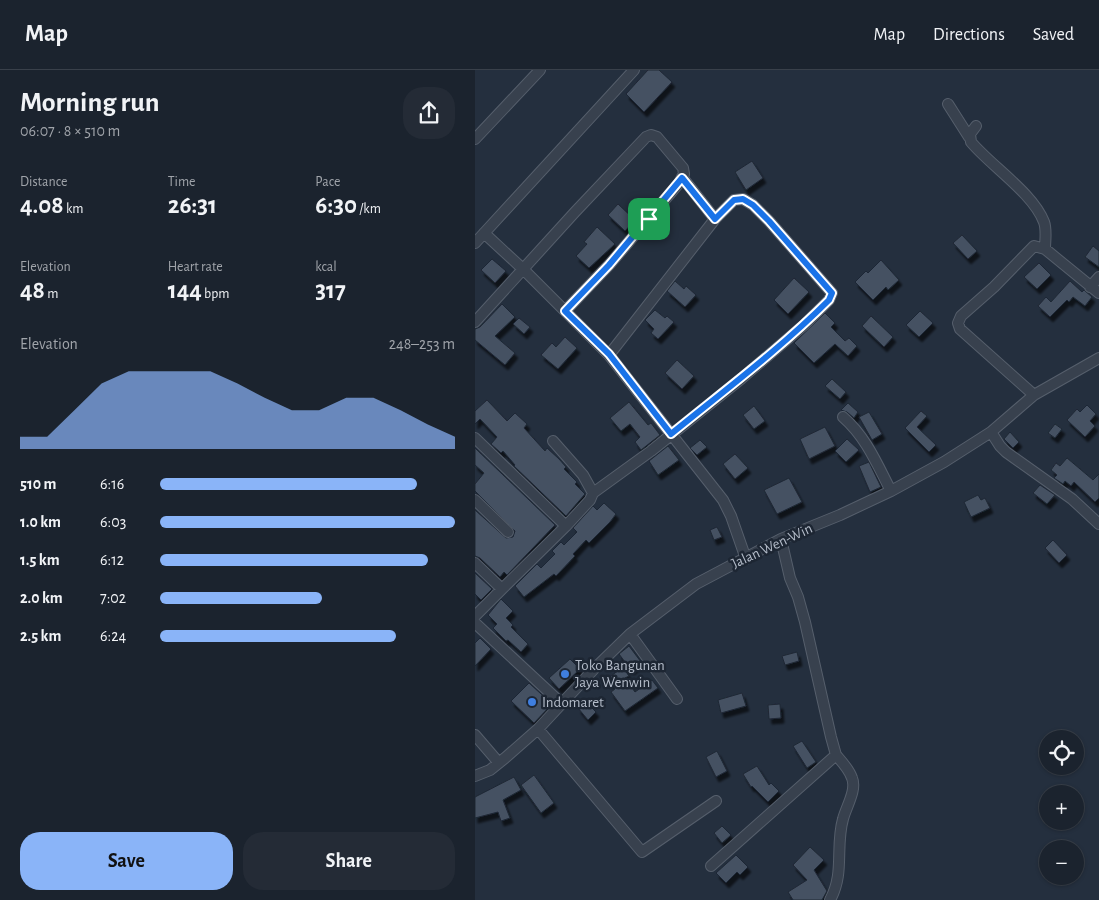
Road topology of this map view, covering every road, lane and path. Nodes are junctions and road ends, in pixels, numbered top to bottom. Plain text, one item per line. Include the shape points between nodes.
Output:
1 (539, 70) edge
2 (634, 70) edge
3 (948, 104) dead end
4 (977, 126) dead end
5 (969, 137) junction
6 (475, 140) edge
7 (682, 178) junction
8 (715, 219) junction
9 (484, 233) junction
10 (475, 243) edge
11 (1045, 249) junction
12 (524, 270) junction
13 (1099, 277) edge
14 (1095, 290) edge
15 (565, 311) junction
16 (475, 322) edge
17 (609, 354) junction
18 (1099, 358) edge
19 (1034, 395) junction
20 (843, 417) dead end
21 (991, 432) junction
22 (671, 434) junction
23 (475, 438) edge
24 (553, 440) dead end
25 (891, 491) junction
26 (593, 493) junction
27 (475, 500) edge
28 (1099, 524) edge
29 (566, 526) junction
30 (508, 532) dead end
31 (781, 540) junction
32 (746, 559) junction
33 (475, 563) edge
34 (502, 589) junction
35 (475, 616) edge
36 (475, 623) edge
37 (630, 634) junction
38 (677, 699) dead end
39 (562, 704) junction
40 (538, 729) junction
41 (475, 735) edge
42 (836, 755) junction
43 (499, 763) junction
44 (475, 776) edge
45 (716, 801) dead end
46 (711, 866) dead end
47 (831, 900) edge

1 - 6 street
2 - 9 street
3 - 5 street
4 - 5 street
5 - 11 street via 979,152 1025,195 1039,213 1045,224
7 - 8 street
7 - 12 street via 683,168 657,137 651,135 575,212
7 - 15 street via 609,265
8 - 17 street
8 - 22 street via 734,200 743,199 753,205 832,293 829,300 787,340
9 - 10 street
9 - 12 street
11 - 14 street
11 - 19 street via 1034,246 961,316 958,323 960,329
12 - 15 street
12 - 16 street
13 - 14 street
15 - 17 street
17 - 22 street
18 - 19 street, Jalan Wen-Win
19 - 21 street, Jalan Wen-Win
20 - 25 street via 863,438
21 - 25 street, Jalan Wen-Win
21 - 28 street via 1006,452 1072,499
22 - 26 street
22 - 32 street via 723,500
23 - 29 street
24 - 26 street via 583,475
25 - 31 street, Jalan Wen-Win
26 - 29 street
27 - 30 street
29 - 34 street
31 - 32 street, Jalan Wen-Win
31 - 42 street via 805,622
32 - 37 street, Jalan Wen-Win via 696,584
33 - 34 street
34 - 35 street
36 - 39 street
37 - 38 street
37 - 39 street, Jalan Wen-Win
39 - 40 street, Jalan Wen-Win
40 - 43 street, Jalan Wen-Win
40 - 45 street via 642,852
41 - 43 street
42 - 46 street
42 - 47 street via 853,778 853,786 842,821 839,873
43 - 44 street, Jalan Wen-Win

